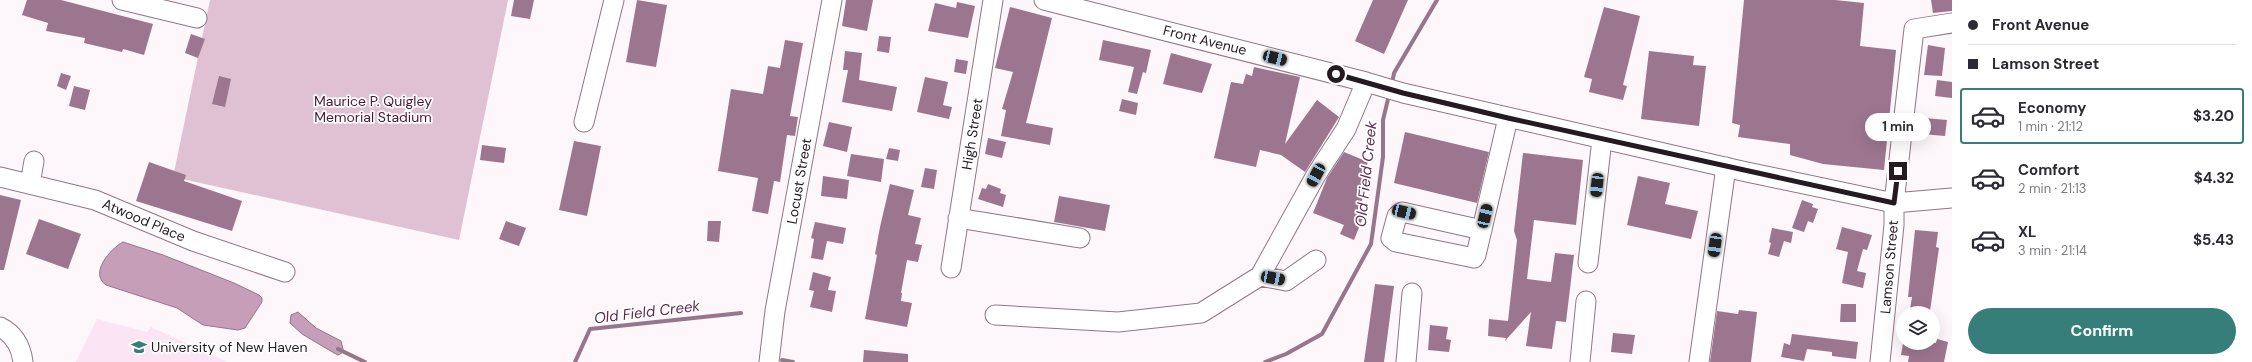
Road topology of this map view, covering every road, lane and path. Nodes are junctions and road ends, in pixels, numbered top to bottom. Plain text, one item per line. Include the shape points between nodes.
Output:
1 (122, 0) edge
2 (614, 0) edge
3 (832, 0) edge
4 (993, 0) edge
5 (1044, 0) edge
6 (1080, 4) edge
7 (197, 18) dead end
8 (1952, 23) edge
9 (1374, 84) junction
10 (1508, 118) junction
11 (584, 122) dead end
12 (1602, 139) junction
13 (34, 161) dead end
14 (1726, 167) junction
15 (0, 177) edge
16 (30, 184) junction
17 (1952, 198) edge
18 (1894, 203) junction
19 (958, 218) junction
20 (1482, 230) dead end
21 (1080, 238) dead end
22 (1316, 260) dead end
23 (1588, 263) dead end
24 (951, 268) dead end
25 (285, 272) dead end
26 (1260, 276) junction
27 (1412, 293) dead end
28 (1586, 301) dead end
29 (995, 315) dead end
30 (0, 327) edge
31 (22, 362) edge
32 (769, 362) edge
33 (1406, 362) edge
34 (1580, 362) edge
35 (1699, 362) edge
36 (1880, 362) edge

1 - 7 street
2 - 11 street
3 - 32 street, Locust Street via 775,311
4 - 19 street, High Street
5 - 6 street, Front Avenue
6 - 9 street, Front Avenue
8 - 18 street, Lamson Street via 1914,29
9 - 10 street, Front Avenue
9 - 26 street via 1316,175
10 - 12 street, Front Avenue
10 - 20 street
12 - 14 street, Front Avenue
12 - 23 street
13 - 16 street
14 - 18 street, Front Avenue
14 - 35 street
15 - 16 street, Atwood Place
16 - 25 street, Atwood Place via 95,200 193,241
17 - 18 street, Front Avenue
18 - 36 street, Lamson Street
19 - 21 street
19 - 24 street, High Street
22 - 26 street via 1286,281
26 - 29 street via 1201,313 1118,322
27 - 33 street
28 - 34 street
30 - 31 street via 16,339

